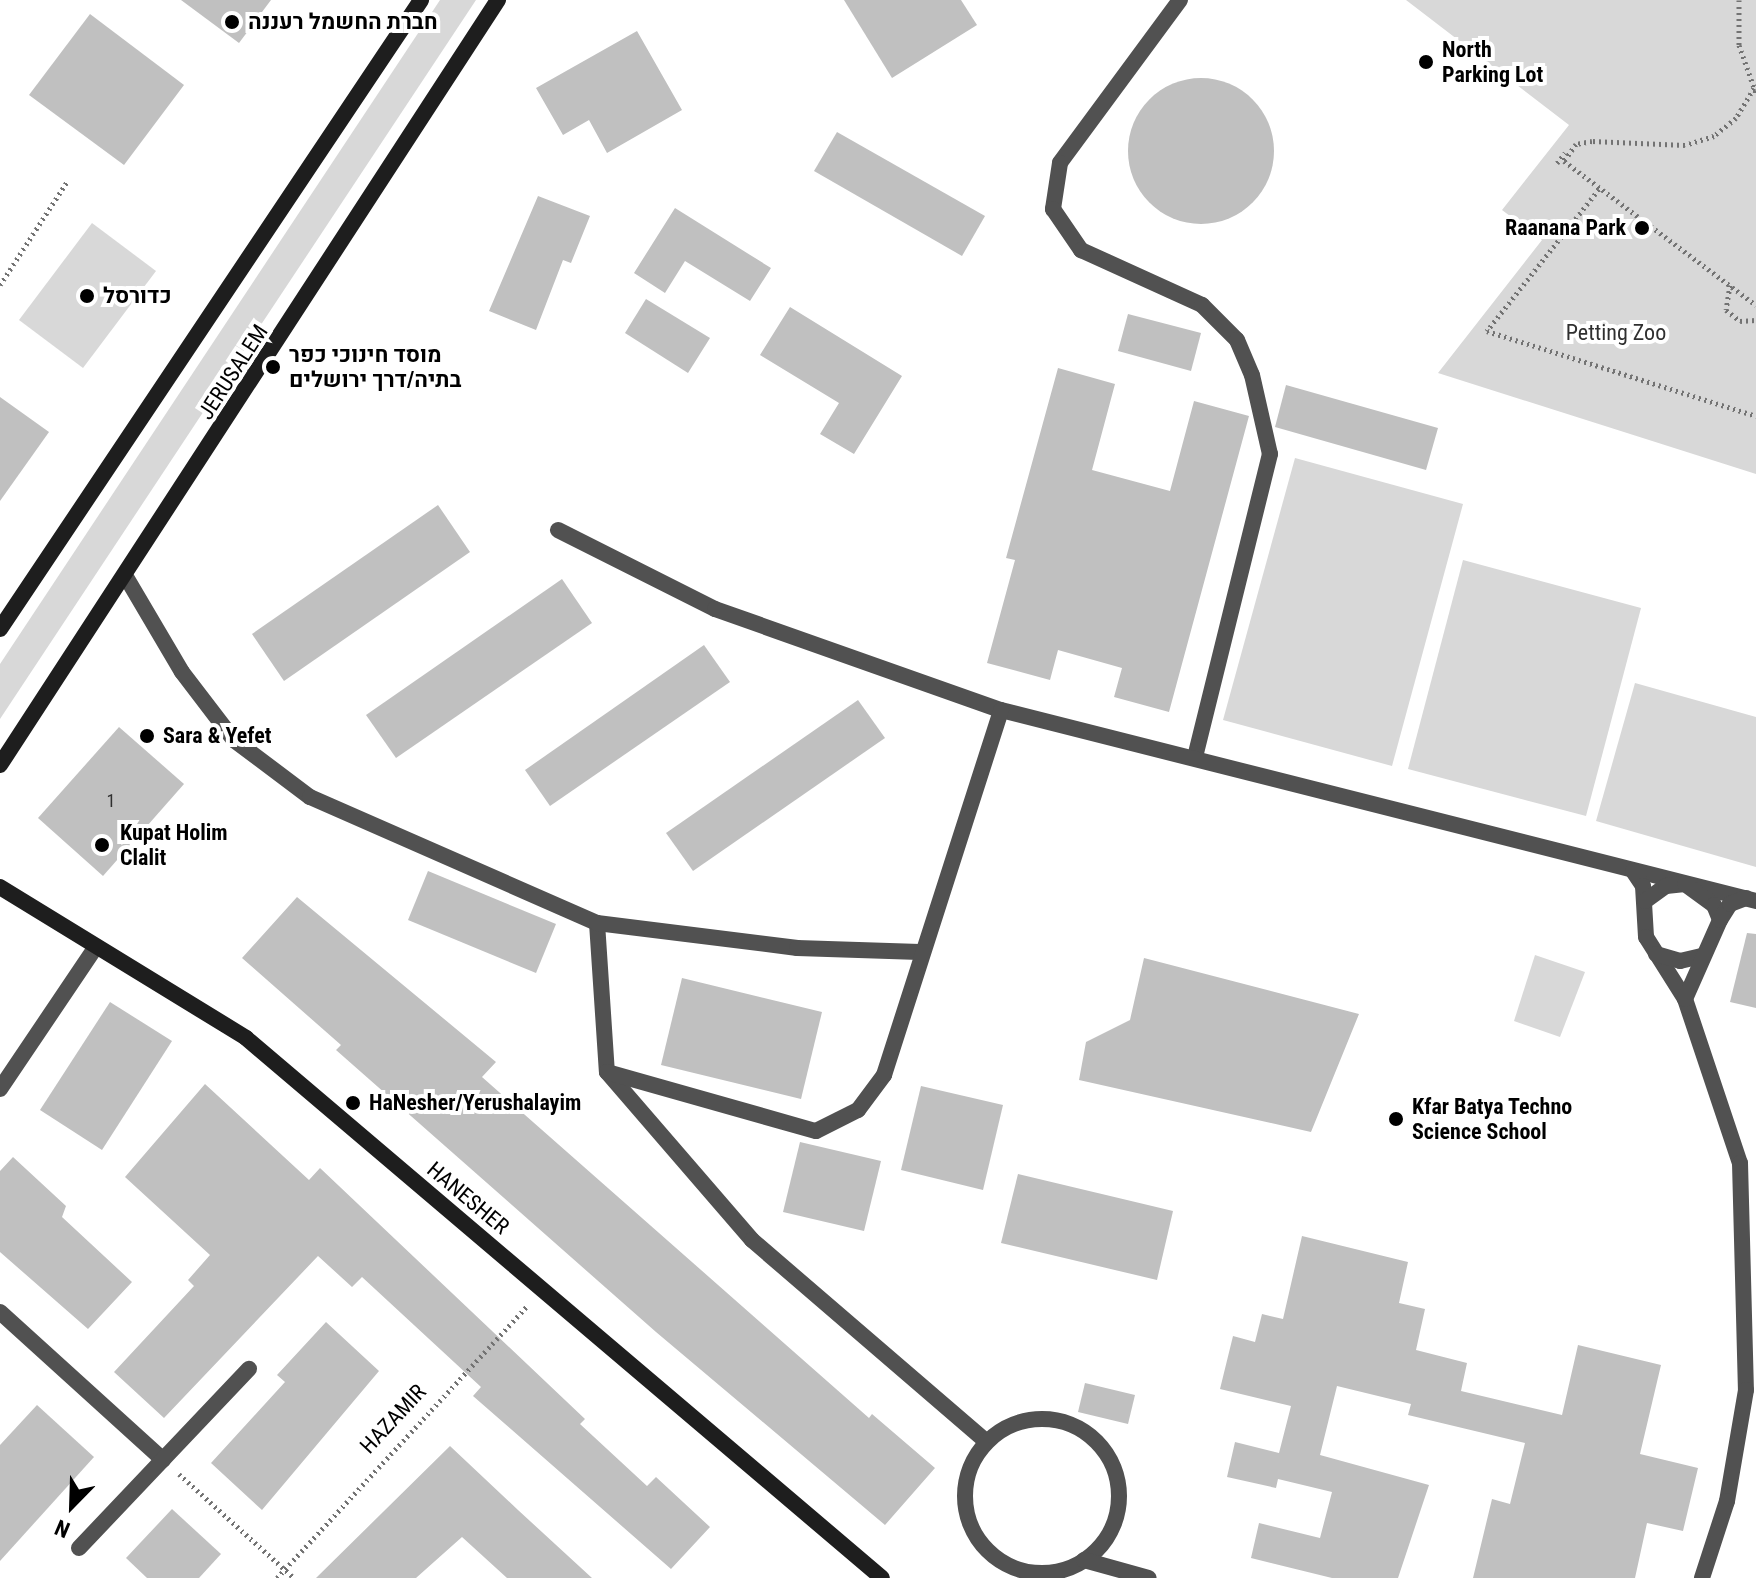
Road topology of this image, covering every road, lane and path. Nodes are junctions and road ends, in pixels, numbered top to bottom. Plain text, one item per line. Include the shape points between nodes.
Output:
1 (421, 0) edge
2 (498, 0) edge
3 (1180, 0) edge
4 (1739, 0) edge
5 (1755, 90) edge
6 (1565, 152) junction
7 (1557, 163) dead end
8 (67, 182) dead end
9 (1599, 189) junction
10 (0, 285) edge
11 (1730, 285) junction
12 (1756, 305) edge
13 (1756, 320) edge
14 (1756, 416) edge
15 (558, 530) dead end
16 (126, 577) junction
17 (0, 629) edge
18 (1001, 710) junction
19 (1195, 756) junction
20 (0, 765) edge
21 (1633, 871) junction
22 (1685, 884) junction
23 (0, 887) edge
24 (1751, 899) edge
25 (1645, 901) junction
26 (1720, 920) junction
27 (597, 923) junction
28 (95, 948) junction
29 (920, 952) junction
30 (1656, 954) junction
31 (1702, 956) junction
32 (1685, 999) junction
33 (607, 1072) junction
34 (0, 1089) edge
35 (542, 1290) junction
36 (0, 1312) edge
37 (1749, 1322) edge
38 (249, 1369) dead end
39 (986, 1441) junction
40 (163, 1460) junction
41 (79, 1548) dead end
42 (1084, 1560) junction
43 (285, 1570) junction
44 (277, 1578) edge
45 (294, 1578) edge
46 (882, 1578) edge
47 (1149, 1578) edge
48 (1702, 1578) edge

1 - 17 main road
2 - 16 main road, JERUSALEM
3 - 19 street via 1060,163 1053,209 1081,250 1202,305 1237,340 1252,375 1270,454
4 - 5 path via 1739,45
5 - 6 path via 1736,118 1714,136 1685,145 1592,141
6 - 7 path
6 - 9 path via 1569,169
8 - 10 path
9 - 11 path
9 - 14 path via 1487,331
11 - 12 path
11 - 13 path via 1726,310 1740,321
15 - 18 street via 715,609
16 - 20 main road, JERUSALEM
16 - 27 street via 182,672 234,740 310,797
18 - 19 street
18 - 29 street
19 - 21 street
21 - 22 street
21 - 25 street
22 - 24 street
22 - 25 street via 1666,886
22 - 26 street via 1714,905
23 - 28 main road, HANESHER
24 - 26 street via 1730,904
25 - 30 street via 1640,919
26 - 31 street
27 - 29 street via 797,948
27 - 33 street
28 - 34 street
28 - 35 main road, HANESHER via 246,1038
29 - 33 street via 884,1075 858,1110 816,1131
30 - 31 street via 1680,961
30 - 32 street
31 - 32 street
32 - 37 street via 1740,1163
33 - 39 street via 752,1240
35 - 43 path, HAZAMIR
35 - 46 main road, HANESHER
36 - 40 street
37 - 48 street via 1746,1390 1727,1501
38 - 40 street
39 - 42 street via 965,1485 965,1511 990,1554 1036,1573
39 - 42 street via 1032,1418 1082,1430 1102,1447 1117,1482 1116,1520
40 - 41 street
40 - 43 path
42 - 47 street
43 - 44 path, HAZAMIR
43 - 45 path

